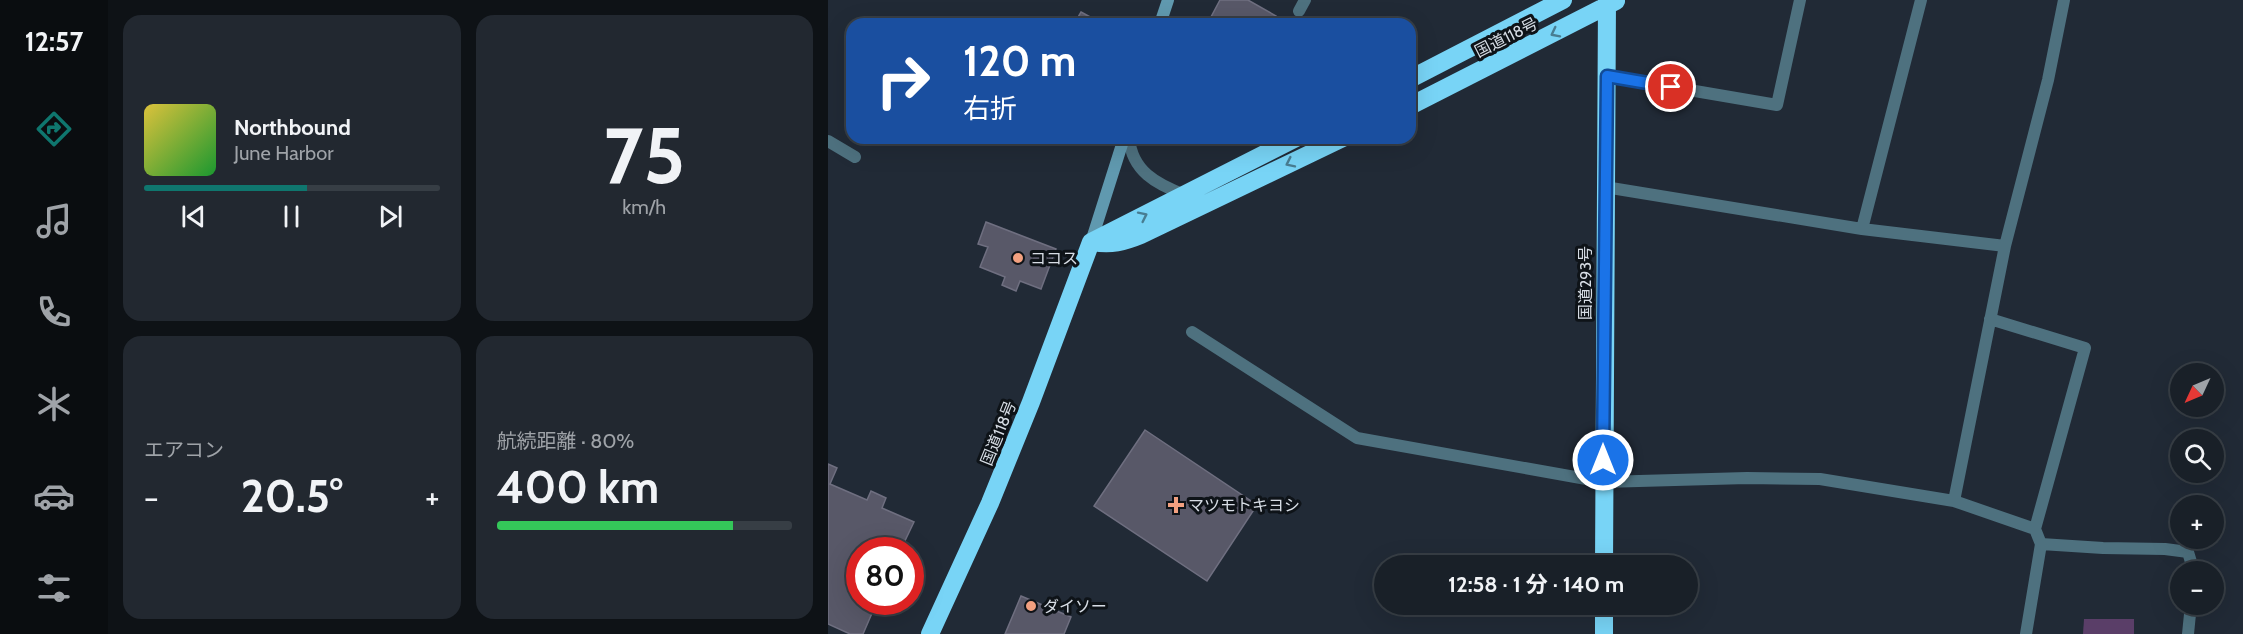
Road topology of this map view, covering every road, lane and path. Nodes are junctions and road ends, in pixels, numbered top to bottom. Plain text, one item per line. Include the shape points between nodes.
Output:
1 (1168, 0) edge
2 (1563, 0) edge
3 (1800, 0) edge
4 (1922, 0) edge
5 (2064, 0) edge
6 (1611, 2) edge
7 (1162, 18) edge
8 (1416, 76) edge
9 (1607, 76) junction
10 (1416, 103) edge
11 (828, 141) edge
12 (1124, 144) edge
13 (1128, 144) edge
14 (1284, 144) edge
15 (1331, 144) edge
16 (855, 157) dead end
17 (1605, 187) junction
18 (1185, 195) junction
19 (1862, 229) junction
20 (1091, 242) junction
21 (2005, 246) junction
22 (1990, 319) junction
23 (1192, 332) dead end
24 (1603, 482) junction
25 (1954, 501) junction
26 (2035, 529) junction
27 (2041, 544) junction
28 (1604, 555) edge
29 (2191, 561) edge
30 (1604, 615) edge
31 (2190, 615) edge
32 (930, 634) edge
33 (1604, 634) edge
34 (2026, 634) edge
35 (2188, 634) edge

1 - 7 street
2 - 8 highway, 国道118号
3 - 9 street via 1777,105
4 - 19 street
5 - 21 street via 2048,80
6 - 9 highway, 国道293号
6 -> 10 highway, 国道118号
9 - 17 highway, 国道293号
11 - 16 street
12 - 20 street
13 - 18 street via 1141,171 1164,188
14 - 18 highway
15 -> 20 highway via 1141,236 1125,242
17 - 19 street
17 - 24 highway, 国道293号
20 -> 18 highway
19 - 21 street
20 - 32 highway, 国道118号 via 990,503
21 - 22 street
22 - 25 street
22 - 26 street via 2085,348
23 - 24 street via 1357,438
24 - 25 street via 1820,479
24 - 28 highway, 国道293号
25 - 26 street
26 - 27 street
27 - 29 street via 2165,549 2188,552
27 - 34 street
30 - 33 highway
31 - 35 street

